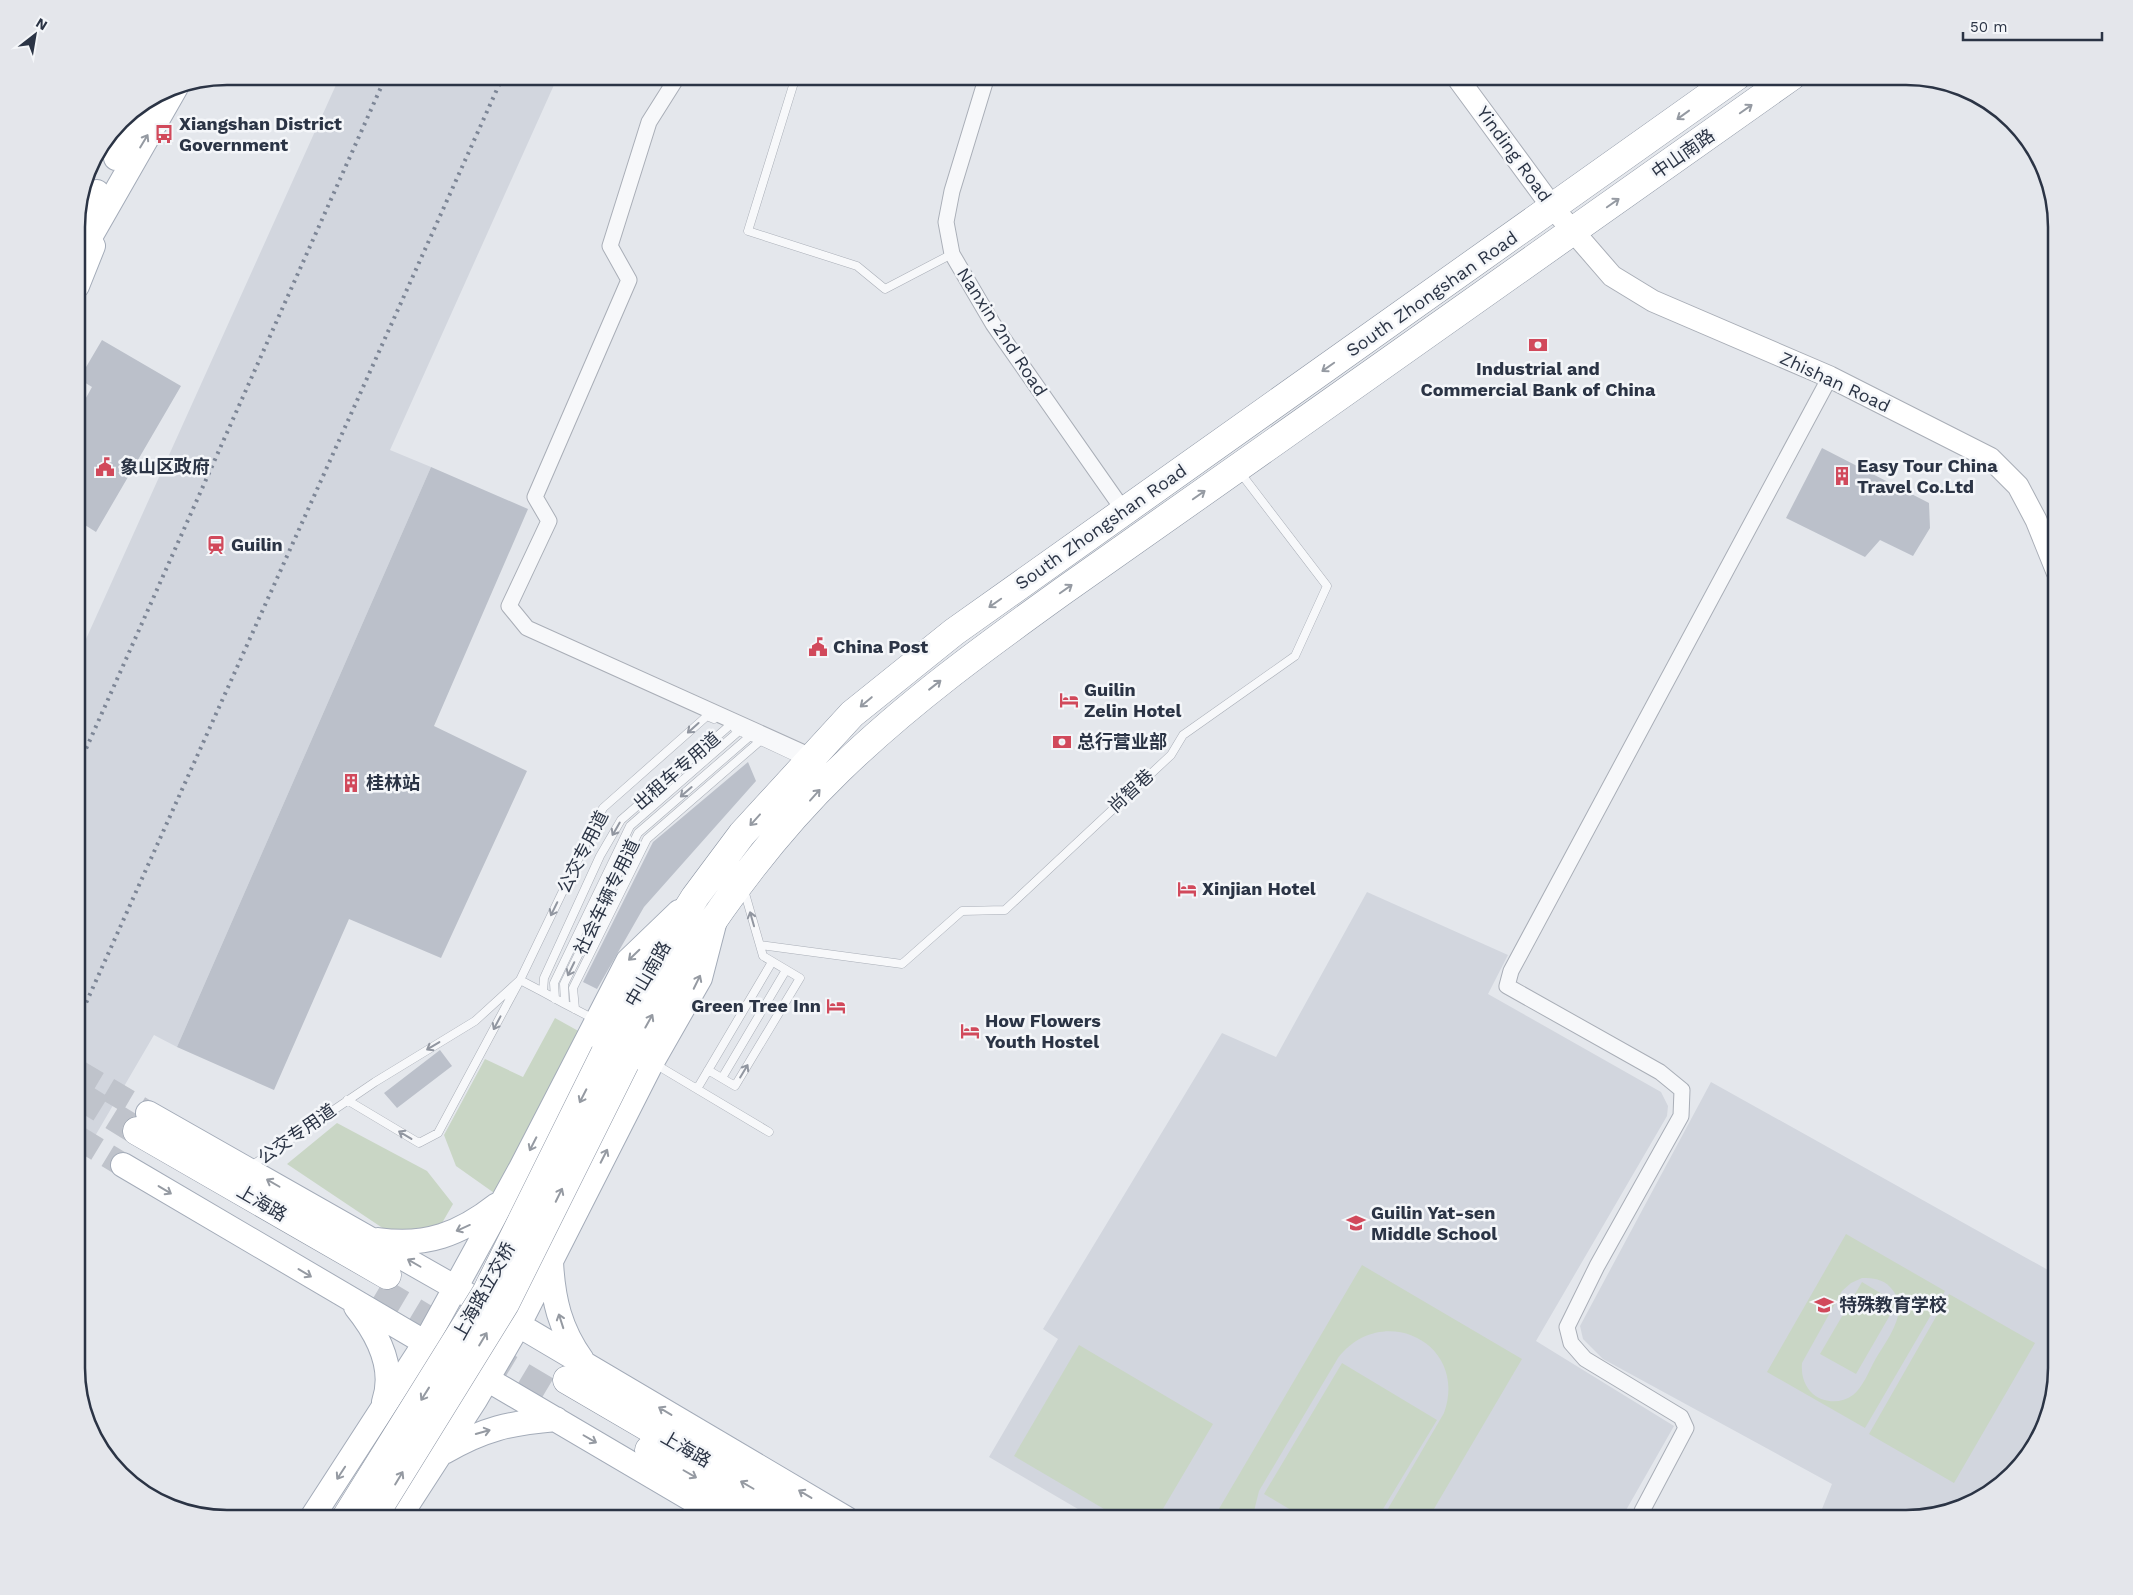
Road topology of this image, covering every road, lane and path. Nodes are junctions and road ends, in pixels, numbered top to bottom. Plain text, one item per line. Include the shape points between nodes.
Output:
1 (672, 85) edge
2 (793, 85) edge
3 (984, 85) edge
4 (1463, 85) edge
5 (1724, 85) edge
6 (1779, 85) edge
7 (168, 99) edge
8 (139, 116) edge
9 (109, 186) junction
10 (87, 205) edge
11 (1553, 208) junction
12 (85, 214) edge
13 (1573, 231) junction
14 (85, 240) edge
15 (952, 254) junction
16 (85, 259) edge
17 (1830, 377) junction
18 (1237, 468) junction
19 (1124, 511) junction
20 (2048, 550) edge
21 (729, 726) junction
22 (738, 731) junction
23 (749, 737) junction
24 (760, 742) junction
25 (809, 759) junction
26 (741, 880) junction
27 (694, 897) junction
28 (717, 913) junction
29 (760, 945) junction
30 (772, 962) junction
31 (786, 970) junction
32 (520, 980) junction
33 (543, 992) junction
34 (555, 999) junction
35 (565, 1004) junction
36 (575, 1009) junction
37 (596, 1019) junction
38 (615, 1058) junction
39 (652, 1062) junction
40 (708, 1070) junction
41 (722, 1078) junction
42 (697, 1088) junction
43 (347, 1100) junction
44 (769, 1132) dead end
45 (134, 1139) junction
46 (248, 1168) junction
47 (503, 1201) junction
48 (371, 1239) junction
49 (551, 1260) junction
50 (383, 1282) tunnel mouth
51 (456, 1288) junction
52 (350, 1300) junction
53 (519, 1324) junction
54 (425, 1343) junction
55 (487, 1380) junction
56 (566, 1390) junction
57 (379, 1416) junction
58 (440, 1454) junction
59 (317, 1510) edge
60 (351, 1510) edge
61 (378, 1510) edge
62 (404, 1510) edge
63 (714, 1510) edge
64 (752, 1510) edge
65 (788, 1510) edge
66 (827, 1510) edge
67 (1643, 1510) edge

1 - 25 street via 649,122 610,246 629,280 535,498 549,521 509,606 527,628
2 - 15 lane via 748,231 857,266 885,289
3 - 15 street, Nanxin 2nd Road via 946,222
4 - 11 street, Yinding Road
5 -> 11 highway, 中山南路
13 -> 6 highway, 中山南路
9 -> 7 main road
8 - 9 main road
9 - 10 main road
9 - 12 main road
9 - 14 main road
9 - 16 main road
11 - 13 street, Yinding Road
11 -> 19 highway, South Zhongshan Road
13 - 17 street, Zhishan Road via 1612,276 1654,301
13 - 18 highway, South Zhongshan Road
15 - 19 street, Nanxin 2nd Road via 993,324
17 - 20 street, Zhishan Road via 1990,458 2018,486
17 - 67 street via 1608,788 1511,971 1507,986 1660,1072 1682,1090 1681,1116 1597,1266 1567,1327 1571,1343 1585,1359 1681,1417 1686,1428
26 -> 18 highway, South Zhongshan Road via 836,772 920,697 972,656
18 - 29 lane, 尚智巷 via 1327,586 1295,656 1183,735 1171,755 1005,910 962,911 902,964
19 -> 25 highway, South Zhongshan Road via 900,674 852,714
21 - 22 lane, 公交专用道
21 -> 32 lane, 公交专用道 via 707,716 603,808
21 -> 33 lane, 出租车专用道 via 621,820 600,856 544,978
22 - 23 lane, 公交专用道
22 - 34 lane, 出租车专用道 via 630,826 554,983
23 - 24 lane, 公交专用道
23 -> 35 lane, 社会车辆专用道 via 638,833 564,984
24 - 25 lane, 公交专用道
24 - 36 lane, 社会车辆专用道 via 647,839 573,988
25 -> 27 highway, South Zhongshan Road via 742,834
26 - 28 highway, South Zhongshan Road
29 -> 26 lane
27 -> 37 main road via 628,960
27 - 38 highway, 中山南路 via 650,969
38 -> 28 highway, 中山南路
39 -> 28 main road via 700,978
29 - 30 lane via 764,956
30 - 31 lane
30 - 40 lane
31 - 41 lane
41 -> 31 lane via 735,1086 800,978
32 - 33 lane
32 -> 43 lane, 公交专用道 via 475,1021
32 -> 43 lane via 438,1133 419,1143
33 - 34 lane
34 - 35 lane
35 - 36 lane
36 - 37 lane
37 -> 47 main road
38 -> 60 highway, 上海路立交桥, bridge via 486,1292
61 -> 38 highway, 上海路立交桥, bridge via 505,1304
39 - 42 lane
49 -> 39 main road
40 - 41 lane
40 - 42 lane
42 - 44 lane
43 - 46 lane, 公交专用道
45 - 46 main road
45 - 50 highway, 上海路
45 -> 52 main road
48 -> 46 main road
47 -> 48 main road via 474,1223 444,1237 395,1242
47 - 51 main road
51 -> 48 main road
49 - 53 main road
56 -> 49 main road via 567,1339 552,1293
51 - 53 main road
51 - 54 main road
52 - 54 main road
52 - 57 main road via 370,1324 388,1367 386,1395
53 - 55 main road
53 - 56 main road
54 - 55 main road
54 - 57 main road
55 - 56 main road
55 - 58 main road
58 -> 56 main road via 471,1436 517,1422
56 -> 63 main road
56 -> 64 highway
65 -> 56 highway, 上海路
66 -> 56 main road
57 -> 59 main road
58 - 62 main road

